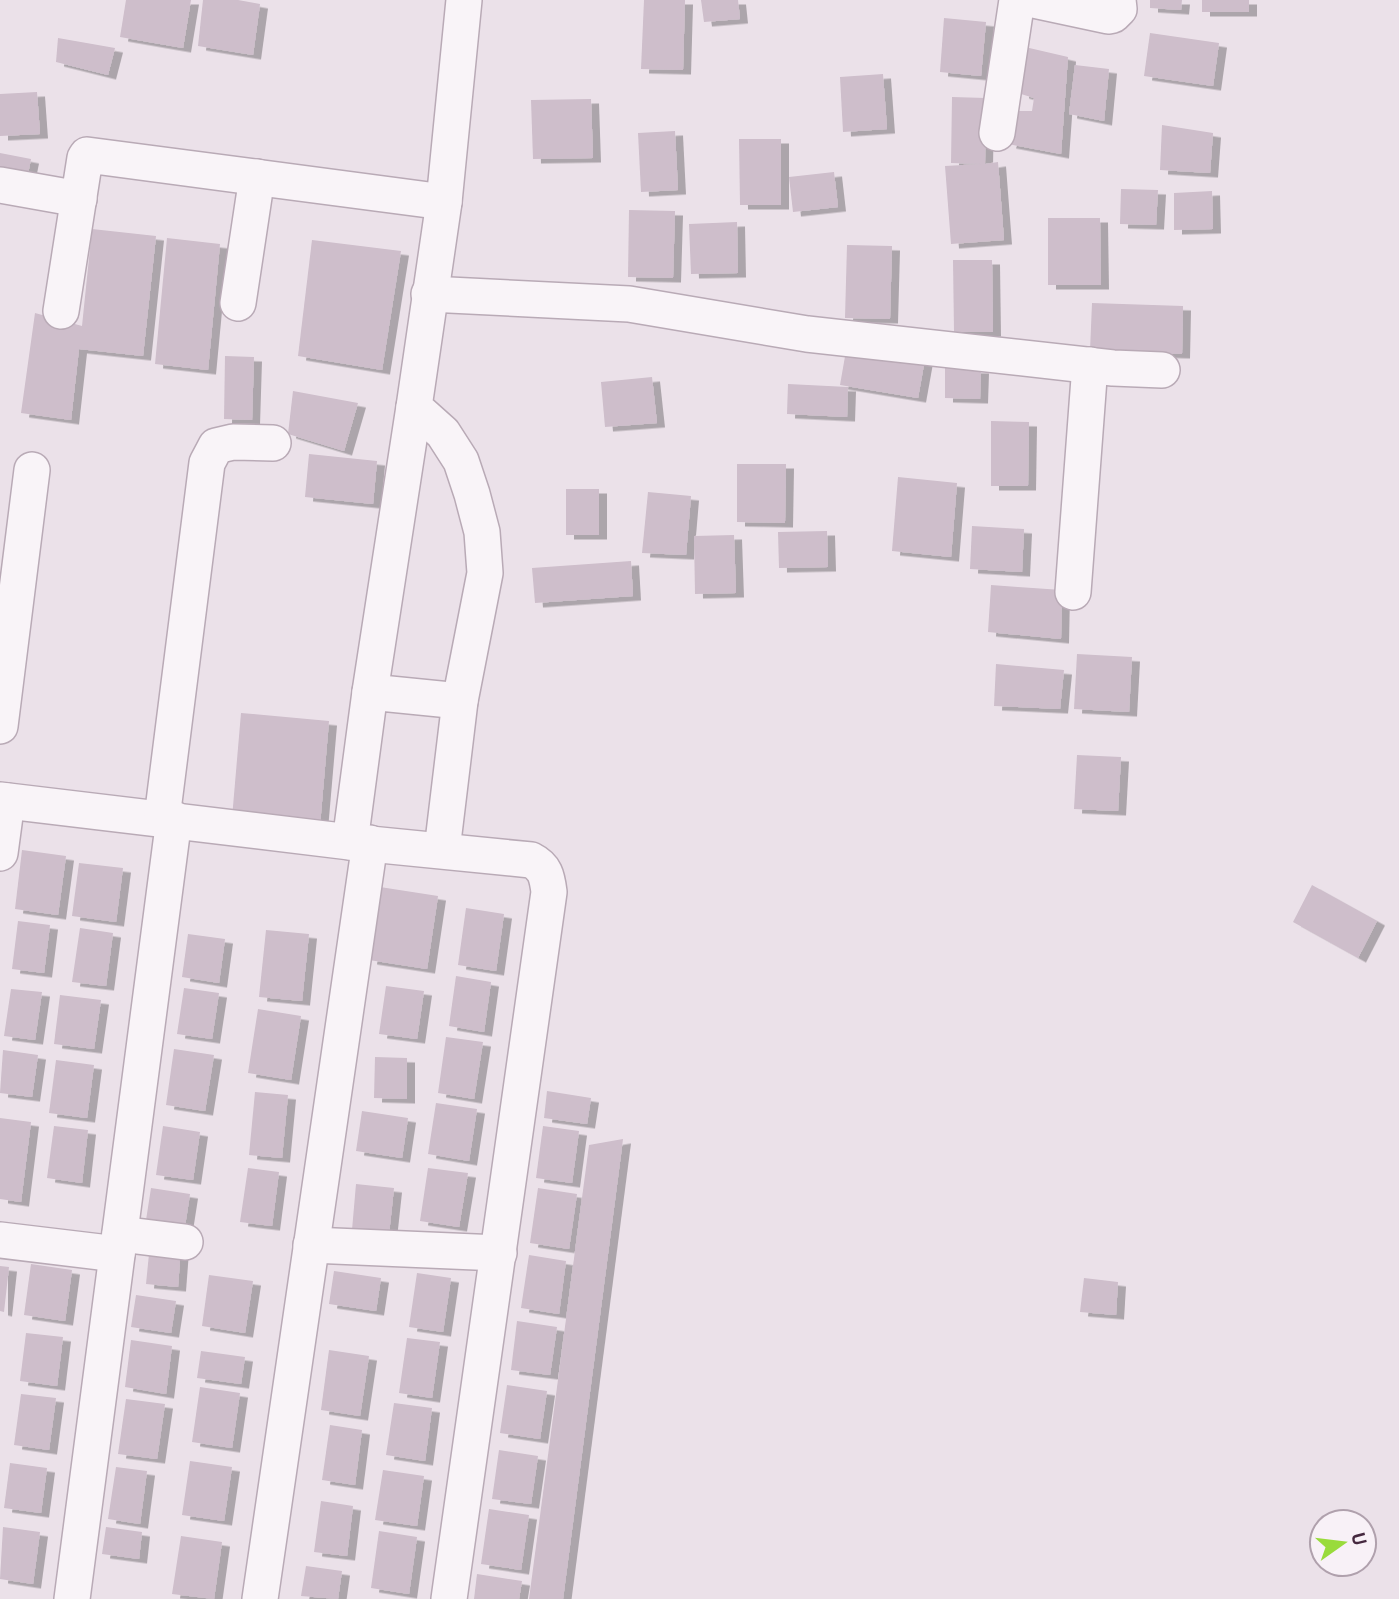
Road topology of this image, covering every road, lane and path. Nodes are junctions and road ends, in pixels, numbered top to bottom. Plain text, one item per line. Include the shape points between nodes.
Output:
1 (464, 0) edge
2 (1017, 0) edge
3 (1033, 0) edge
4 (1118, 0) edge
5 (998, 133) dead end
6 (257, 177) junction
7 (0, 185) edge
8 (79, 200) junction
9 (444, 202) junction
10 (429, 294) junction
11 (238, 303) dead end
12 (61, 312) dead end
13 (1090, 365) junction
14 (1163, 370) dead end
15 (414, 407) junction
16 (273, 443) dead end
17 (32, 470) dead end
18 (1073, 592) dead end
19 (370, 692) junction
20 (460, 701) junction
21 (0, 726) edge
22 (3, 800) edge
23 (168, 819) junction
24 (360, 842) junction
25 (442, 850) junction
26 (0, 853) edge
27 (0, 1240) edge
28 (184, 1242) dead end
29 (118, 1244) junction
30 (311, 1245) junction
31 (499, 1253) junction
32 (72, 1599) edge
33 (260, 1599) edge
34 (449, 1599) edge

1 - 9 street
2 - 5 street
3 - 4 street via 1108,16 1119,9
6 - 8 street via 87,155
6 - 9 street
6 - 11 street
7 - 8 street
8 - 12 street
9 - 10 street
10 - 13 street via 629,304 807,334
10 - 15 street
13 - 14 street
13 - 18 street
15 - 19 street
15 - 20 street via 443,433 461,461 482,532 485,573
16 - 23 street via 216,446 207,463
17 - 21 street
19 - 20 street
19 - 24 street
20 - 25 street
22 - 23 street
22 - 26 street
23 - 24 street
23 - 29 street
24 - 25 street
24 - 30 street
25 - 31 street via 531,860 542,865 548,877
27 - 29 street
28 - 29 street
29 - 32 street
30 - 31 street
30 - 33 street
31 - 34 street

